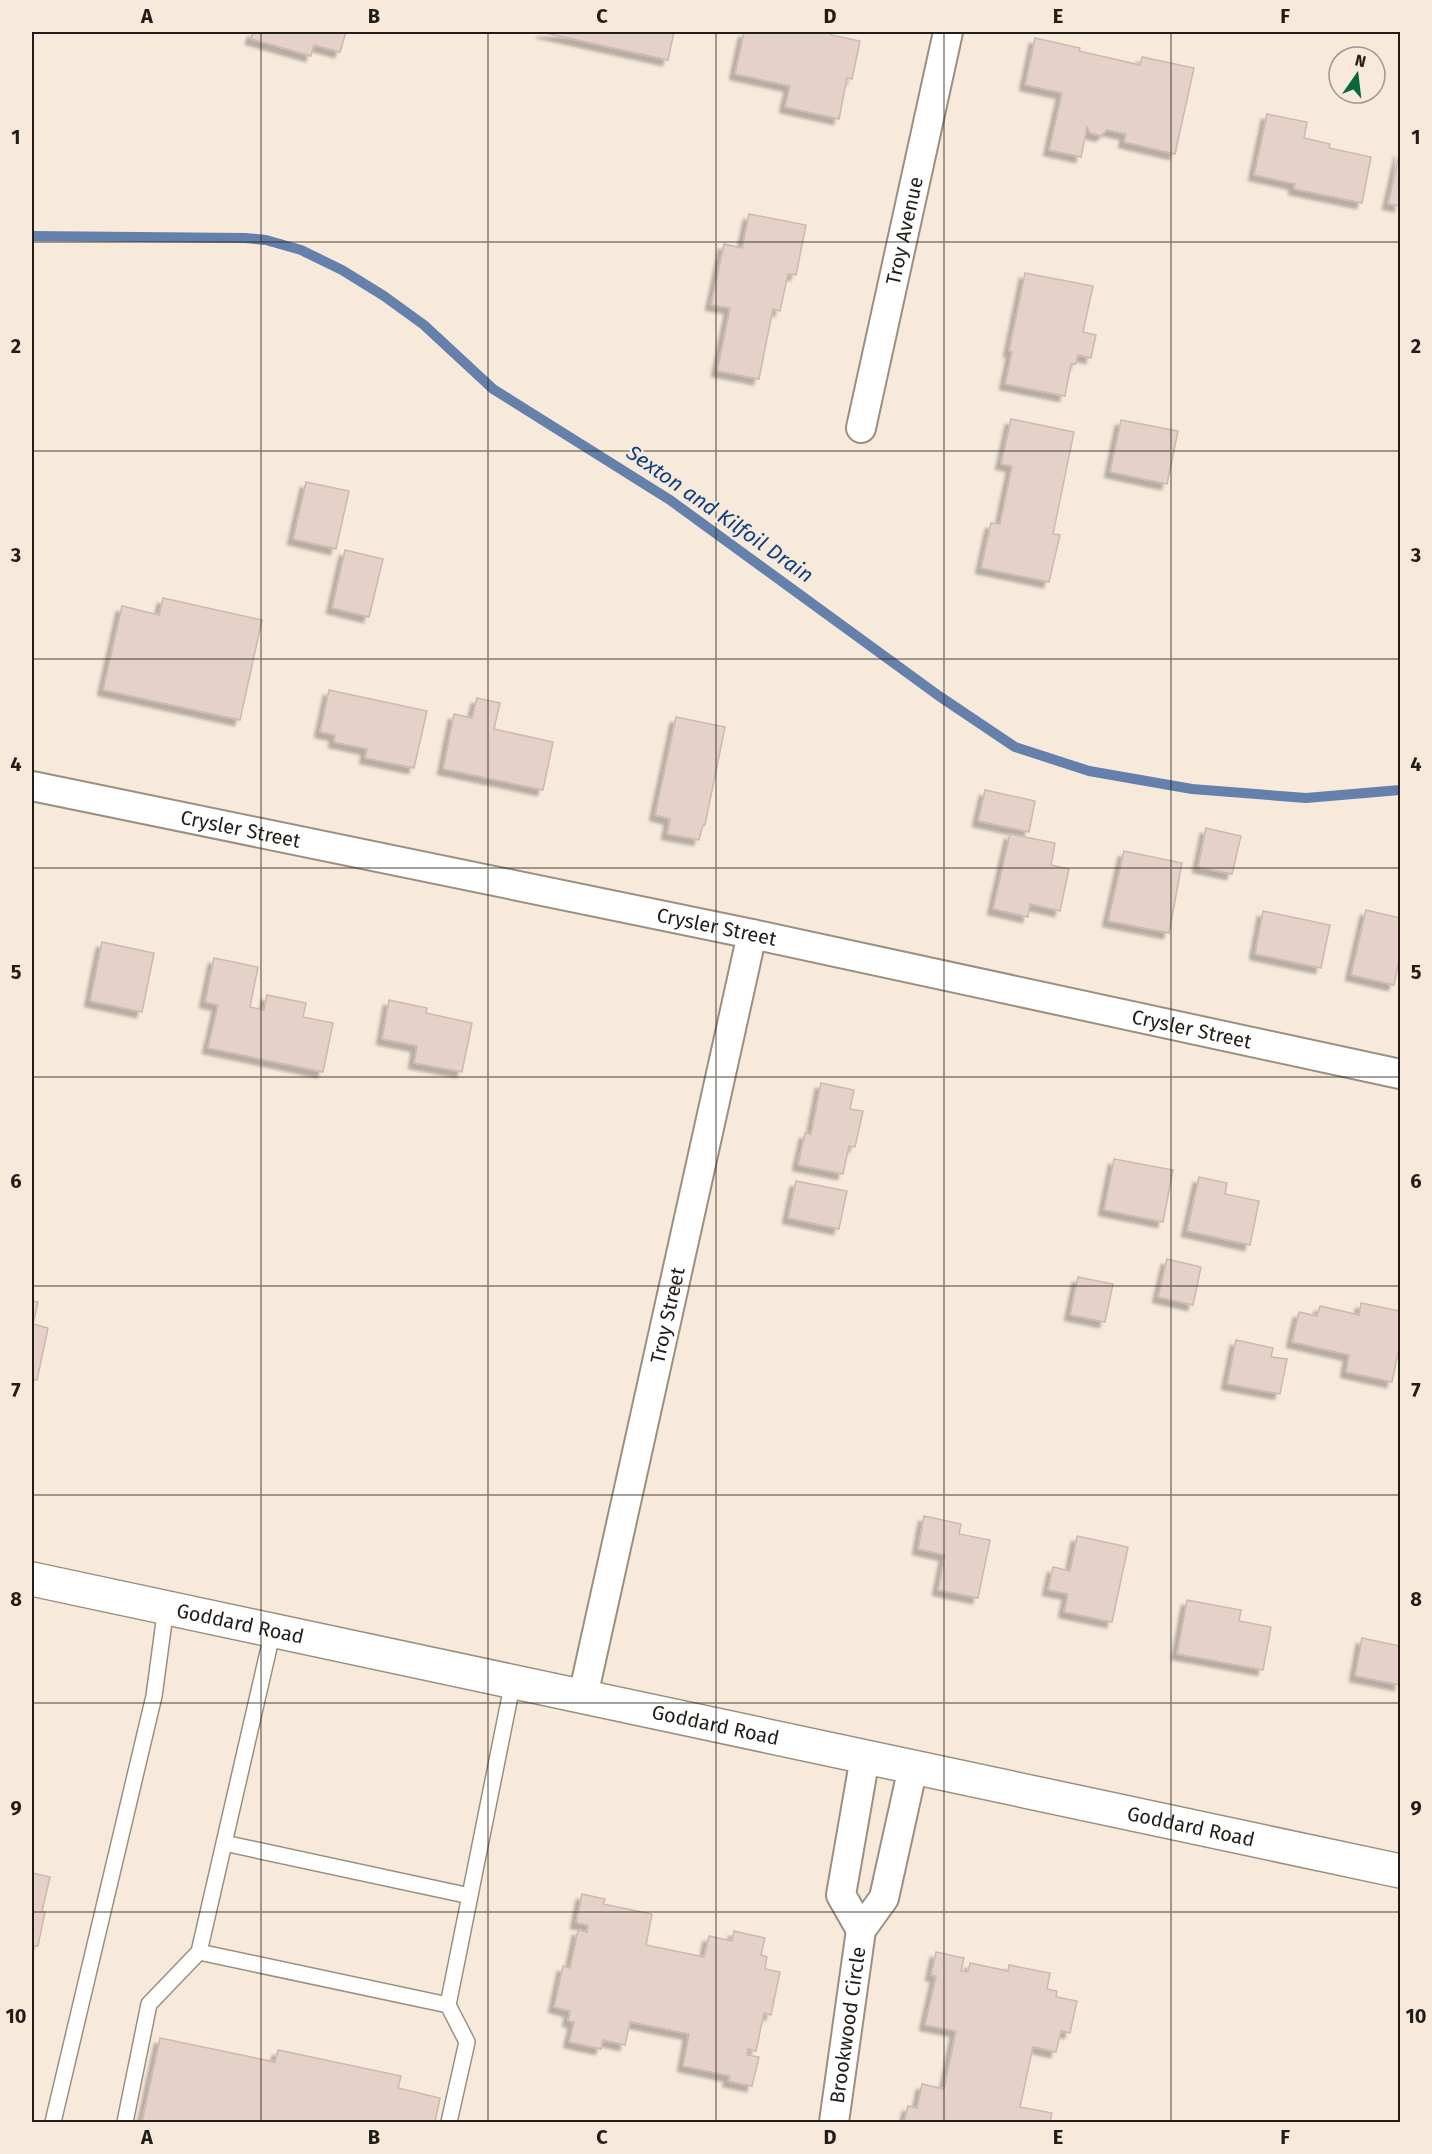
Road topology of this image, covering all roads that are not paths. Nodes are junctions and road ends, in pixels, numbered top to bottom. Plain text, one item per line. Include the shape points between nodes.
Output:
1 (948, 32) edge
2 (861, 428) dead end
3 (32, 786) edge
4 (752, 934) junction
5 (1401, 1074) edge
6 (32, 1579) edge
7 (166, 1608) junction
8 (273, 1630) junction
9 (513, 1681) junction
10 (583, 1696) junction
11 (865, 1757) junction
12 (913, 1767) junction
13 (224, 1843) junction
14 (1401, 1871) edge
15 (470, 1896) junction
16 (861, 1930) junction
17 (199, 1953) junction
18 (448, 2005) junction
19 (53, 2122) edge
20 (125, 2122) edge
21 (448, 2122) edge
22 (834, 2122) edge

1 - 2 street, Troy Avenue
3 - 4 street, Crysler Street
4 - 5 street, Crysler Street
4 - 10 street, Troy Street
6 - 7 main road, Goddard Road
7 - 8 main road, Goddard Road
7 - 19 lane via 154,1696
8 - 9 main road, Goddard Road
8 - 13 lane
9 - 10 main road, Goddard Road
9 - 15 lane
10 - 11 main road, Goddard Road
11 - 12 main road, Goddard Road
11 - 16 street, Brookwood Circle via 841,1894
12 - 14 main road, Goddard Road
12 - 16 street, Brookwood Circle via 884,1898
13 - 15 lane
13 - 17 lane
15 - 18 lane
16 - 22 street, Brookwood Circle
17 - 18 lane
17 - 20 lane via 149,2004
18 - 21 lane via 467,2042

